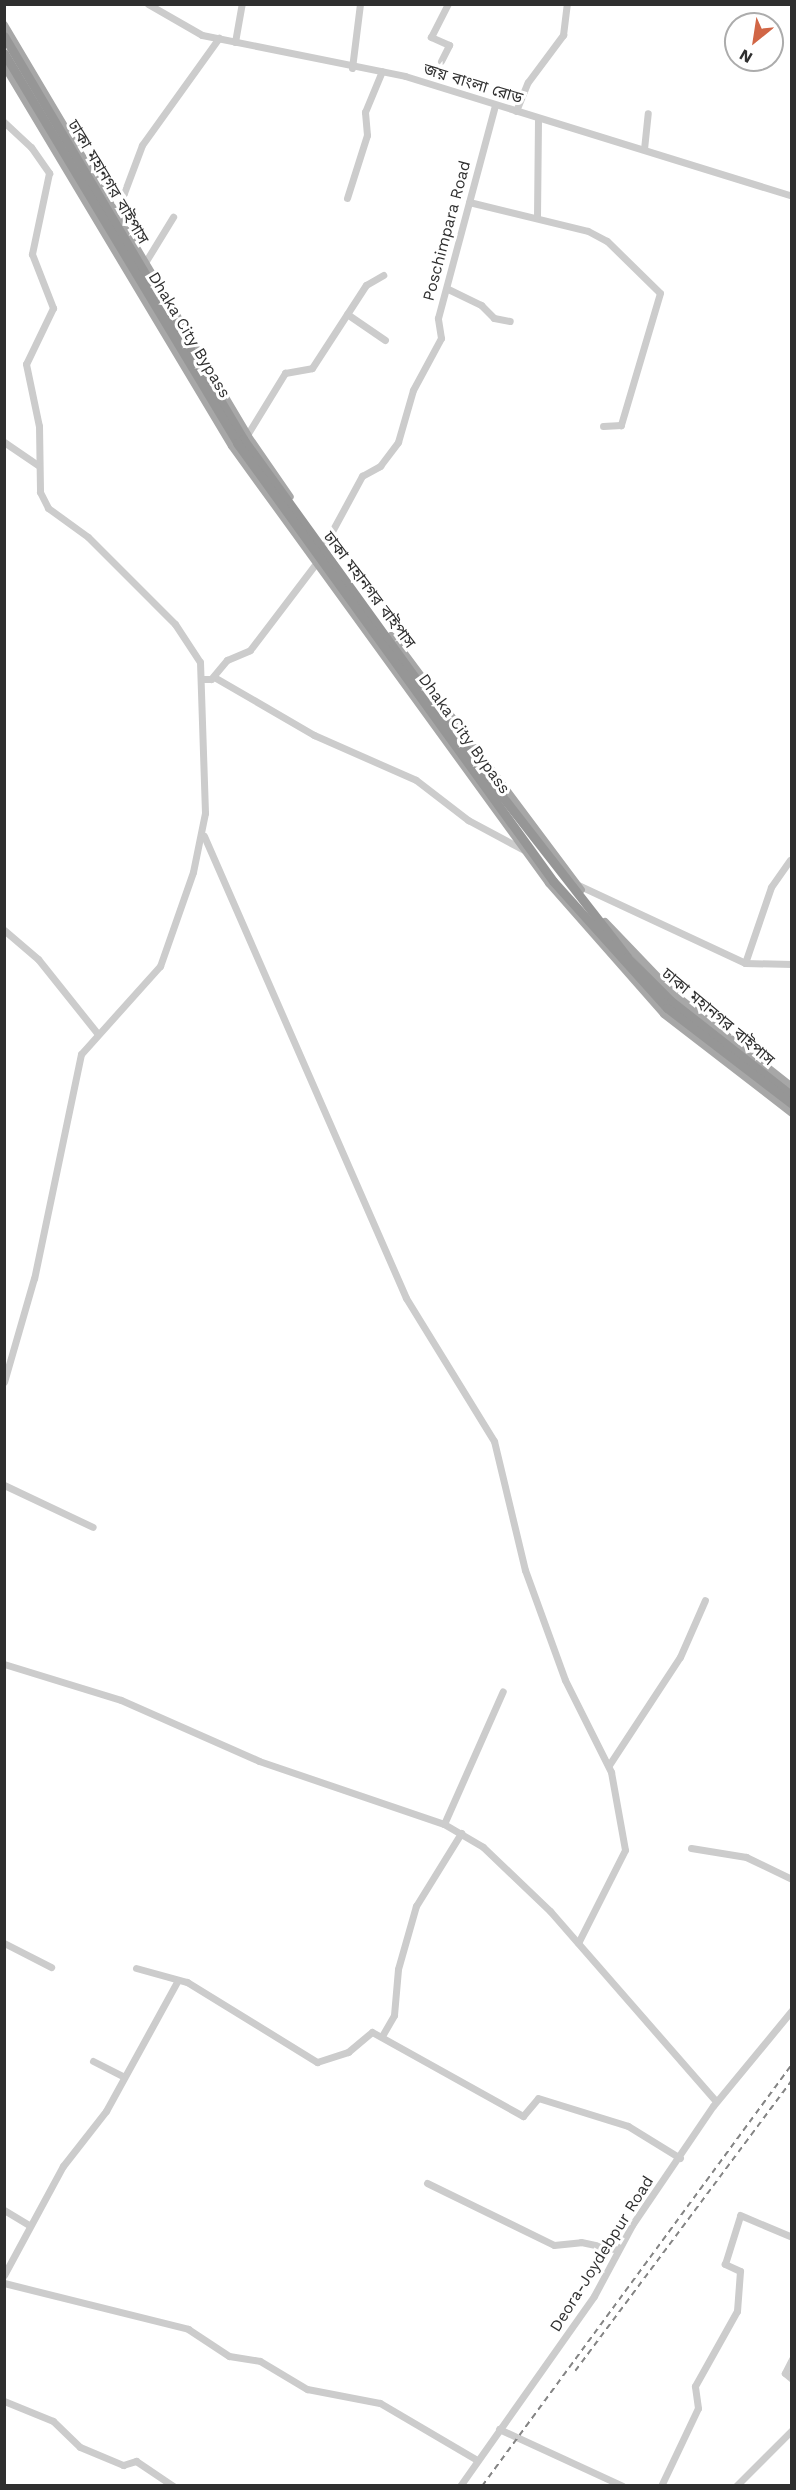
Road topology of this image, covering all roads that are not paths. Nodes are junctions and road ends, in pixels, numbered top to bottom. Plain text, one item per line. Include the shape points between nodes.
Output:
1 (148, 4) edge
2 (242, 4) edge
3 (360, 4) edge
4 (448, 4) edge
5 (567, 4) edge
6 (4, 25) edge
7 (4, 36) edge
8 (219, 38) junction
9 (235, 42) junction
10 (4, 52) edge
11 (441, 61) dead end
12 (4, 65) edge
13 (352, 68) junction
14 (382, 71) junction
15 (495, 105) junction
16 (516, 111) junction
17 (648, 113) dead end
18 (538, 119) junction
19 (4, 122) edge
20 (644, 149) junction
21 (103, 192) junction
22 (792, 196) edge
23 (347, 198) dead end
24 (469, 202) junction
25 (537, 216) junction
26 (173, 217) dead end
27 (146, 261) junction
28 (383, 275) dead end
29 (448, 289) junction
30 (347, 315) junction
31 (510, 321) dead end
32 (386, 339) dead end
33 (603, 426) dead end
34 (247, 435) junction
35 (4, 442) edge
36 (39, 466) junction
37 (324, 546) junction
38 (314, 566) junction
39 (214, 677) junction
40 (203, 679) junction
41 (204, 836) junction
42 (524, 850) junction
43 (790, 860) dead end
44 (577, 885) junction
45 (4, 930) edge
46 (745, 963) junction
47 (792, 964) edge
48 (97, 1033) junction
49 (792, 1088) edge
50 (792, 1096) edge
51 (792, 1104) edge
52 (792, 1113) edge
53 (4, 1382) edge
54 (4, 1485) edge
55 (93, 1527) dead end
56 (705, 1600) dead end
57 (4, 1664) edge
58 (503, 1691) dead end
59 (609, 1765) junction
60 (444, 1824) junction
61 (461, 1833) junction
62 (691, 1848) dead end
63 (792, 1879) edge
64 (4, 1943) edge
65 (578, 1943) junction
66 (51, 1966) dead end
67 (136, 1968) dead end
68 (178, 1980) junction
69 (792, 2010) edge
70 (382, 2036) junction
71 (93, 2061) dead end
72 (124, 2077) junction
73 (716, 2101) junction
74 (680, 2158) junction
75 (427, 2182) dead end
76 (4, 2210) edge
77 (29, 2225) junction
78 (792, 2237) edge
79 (618, 2250) junction
80 (4, 2275) edge
81 (4, 2283) edge
82 (792, 2359) edge
83 (792, 2379) edge
84 (4, 2402) edge
85 (499, 2429) junction
86 (792, 2430) edge
87 (477, 2460) junction
88 (173, 2486) edge
89 (460, 2486) edge
90 (623, 2486) edge
91 (661, 2486) edge
92 (735, 2486) edge

1 - 8 street, জয় বাংলা রোড via 179,26
2 - 9 street
3 - 13 street
4 - 11 street via 431,37 449,45
5 - 16 street via 563,35 528,82
6 - 21 main road
7 - 50 highway, ঢাকা মহানগর বাইপাস via 243,438 491,782 627,957 671,1001
8 - 9 street, জয় বাংলা রোড
8 - 21 street via 142,145 124,194
9 - 13 street, জয় বাংলা রোড
10 - 51 highway, Dhaka City Bypass via 243,453 553,881 667,1008
12 - 38 main road via 232,446
13 - 14 street, জয় বাংলা রোড
14 - 15 street, জয় বাংলা রোড
14 - 23 street via 365,112 367,135
15 - 16 street, জয় বাংলা রোড
15 - 24 street, Poschimpara Road
16 - 18 street, জয় বাংলা রোড
17 - 20 street
18 - 20 street, জয় বাংলা রোড
18 - 25 street
19 - 36 street via 32,147 49,173 32,254 53,308 26,364 39,426
20 - 22 street, জয় বাংলা রোড
21 - 27 main road
24 - 25 street
24 - 29 street, Poschimpara Road
25 - 33 street via 607,241 660,293 621,425
26 - 27 street
27 - 34 main road
28 - 30 street via 366,285
29 - 31 street via 481,305 494,318
29 - 37 street, Poschimpara Road via 438,318 441,338 409,400 398,442 380,466 362,476
30 - 32 street
30 - 34 street via 312,368 285,373
34 - 37 main road
35 - 36 street
36 - 40 street via 44,503 94,543 175,624 200,662
37 - 44 main road
38 - 39 street via 266,633 250,650 222,664
38 - 42 main road
39 - 40 street
39 - 42 street via 314,735 416,780 468,820
40 - 41 street
41 - 48 street via 160,966
41 - 59 street via 406,1298 494,1441 525,1570 565,1680
42 - 52 main road via 585,928 663,1014
43 - 46 street via 771,887
44 - 46 street
44 - 49 main road via 675,996
45 - 48 street via 38,958
46 - 47 street
48 - 53 street via 81,1054 34,1278
54 - 55 street
56 - 59 street via 680,1657
57 - 60 street via 121,1700 259,1761
58 - 60 street
59 - 65 street via 625,1850
60 - 61 street
61 - 65 street via 502,1862
61 - 70 street via 416,1906 398,1969 394,2015
62 - 63 street via 746,1857
64 - 66 street
65 - 73 street
67 - 68 street
68 - 70 street via 321,2063 348,2052 369,2032
68 - 72 street
69 - 73 street, Deora-Joydebpur Road
70 - 74 street via 523,2116 538,2098 628,2126
71 - 72 street
72 - 77 street
73 - 74 street, Deora-Joydebpur Road
74 - 79 street, Deora-Joydebpur Road
75 - 79 street via 554,2246 581,2242
76 - 77 street
77 - 80 street
78 - 91 street via 740,2216 725,2264 740,2271 737,2311 694,2389 698,2408
79 - 85 street, Deora-Joydebpur Road via 594,2296
81 - 87 street via 188,2329 229,2356 260,2361 307,2389 380,2403
82 - 83 street via 785,2373
84 - 88 street via 52,2420 81,2447 123,2465 136,2461
85 - 87 street, Deora-Joydebpur Road
85 - 90 street
86 - 92 street
87 - 89 street, Deora-Joydebpur Road

